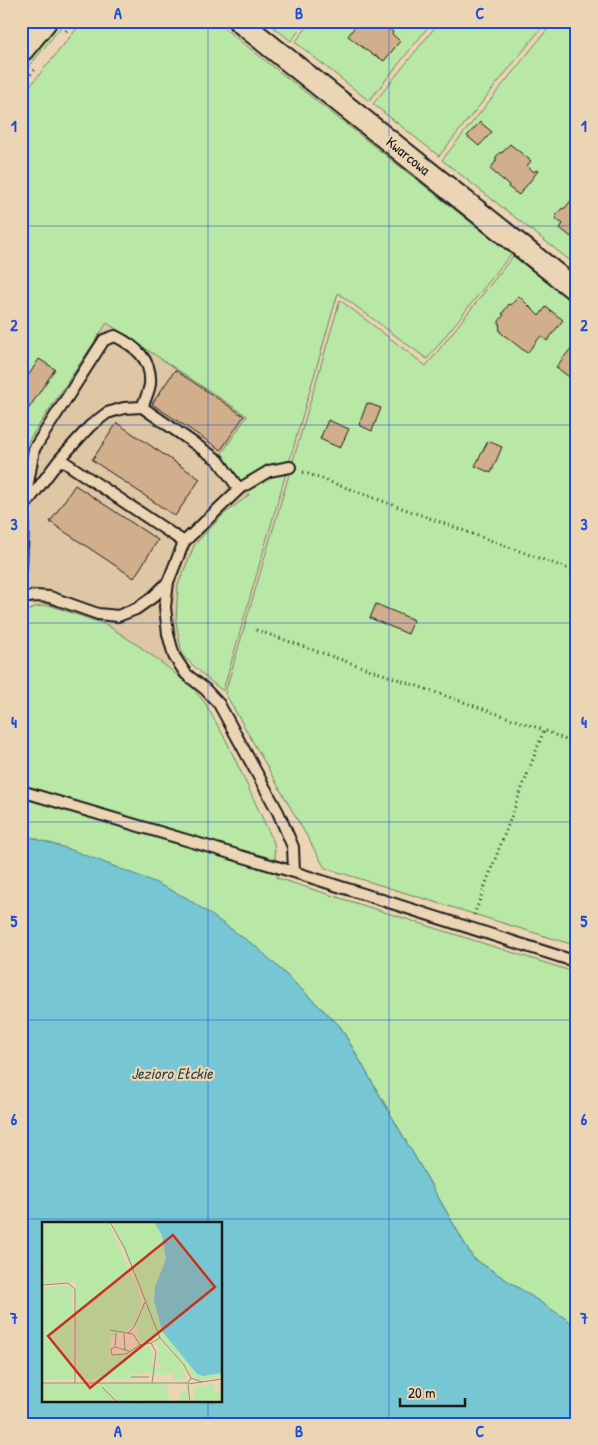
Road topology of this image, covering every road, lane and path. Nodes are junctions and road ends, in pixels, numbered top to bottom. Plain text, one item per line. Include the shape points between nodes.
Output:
1 (43, 21) edge
2 (239, 21) edge
3 (21, 48) edge
4 (577, 291) edge
5 (142, 407) junction
6 (60, 459) junction
7 (290, 467) joint
8 (238, 489) junction
9 (24, 506) junction
10 (184, 542) junction
11 (21, 568) edge
12 (577, 572) edge
13 (168, 582) junction
14 (21, 598) edge
15 (256, 630) dead end
16 (544, 730) junction
17 (577, 746) edge
18 (21, 790) edge
19 (294, 872) junction
20 (470, 927) junction
21 (577, 962) edge

1 - 3 street
2 - 4 street, Kwarcowa
5 - 6 lane via 124,408 107,414 90,426
5 - 8 lane via 218,460
5 - 9 lane via 150,385 145,362 138,351 115,336 104,340 34,449
6 - 9 lane
6 - 10 lane
7 - 8 lane via 269,471
7 - 12 path
8 - 10 lane
9 - 11 lane
10 - 13 lane
13 - 14 lane via 154,597 118,616 98,614 50,596
13 - 19 lane via 165,607 174,656 186,674 205,689 224,713 278,812 293,847
15 - 16 path
16 - 17 path
16 - 20 path
18 - 19 lane
19 - 20 lane
20 - 21 lane

